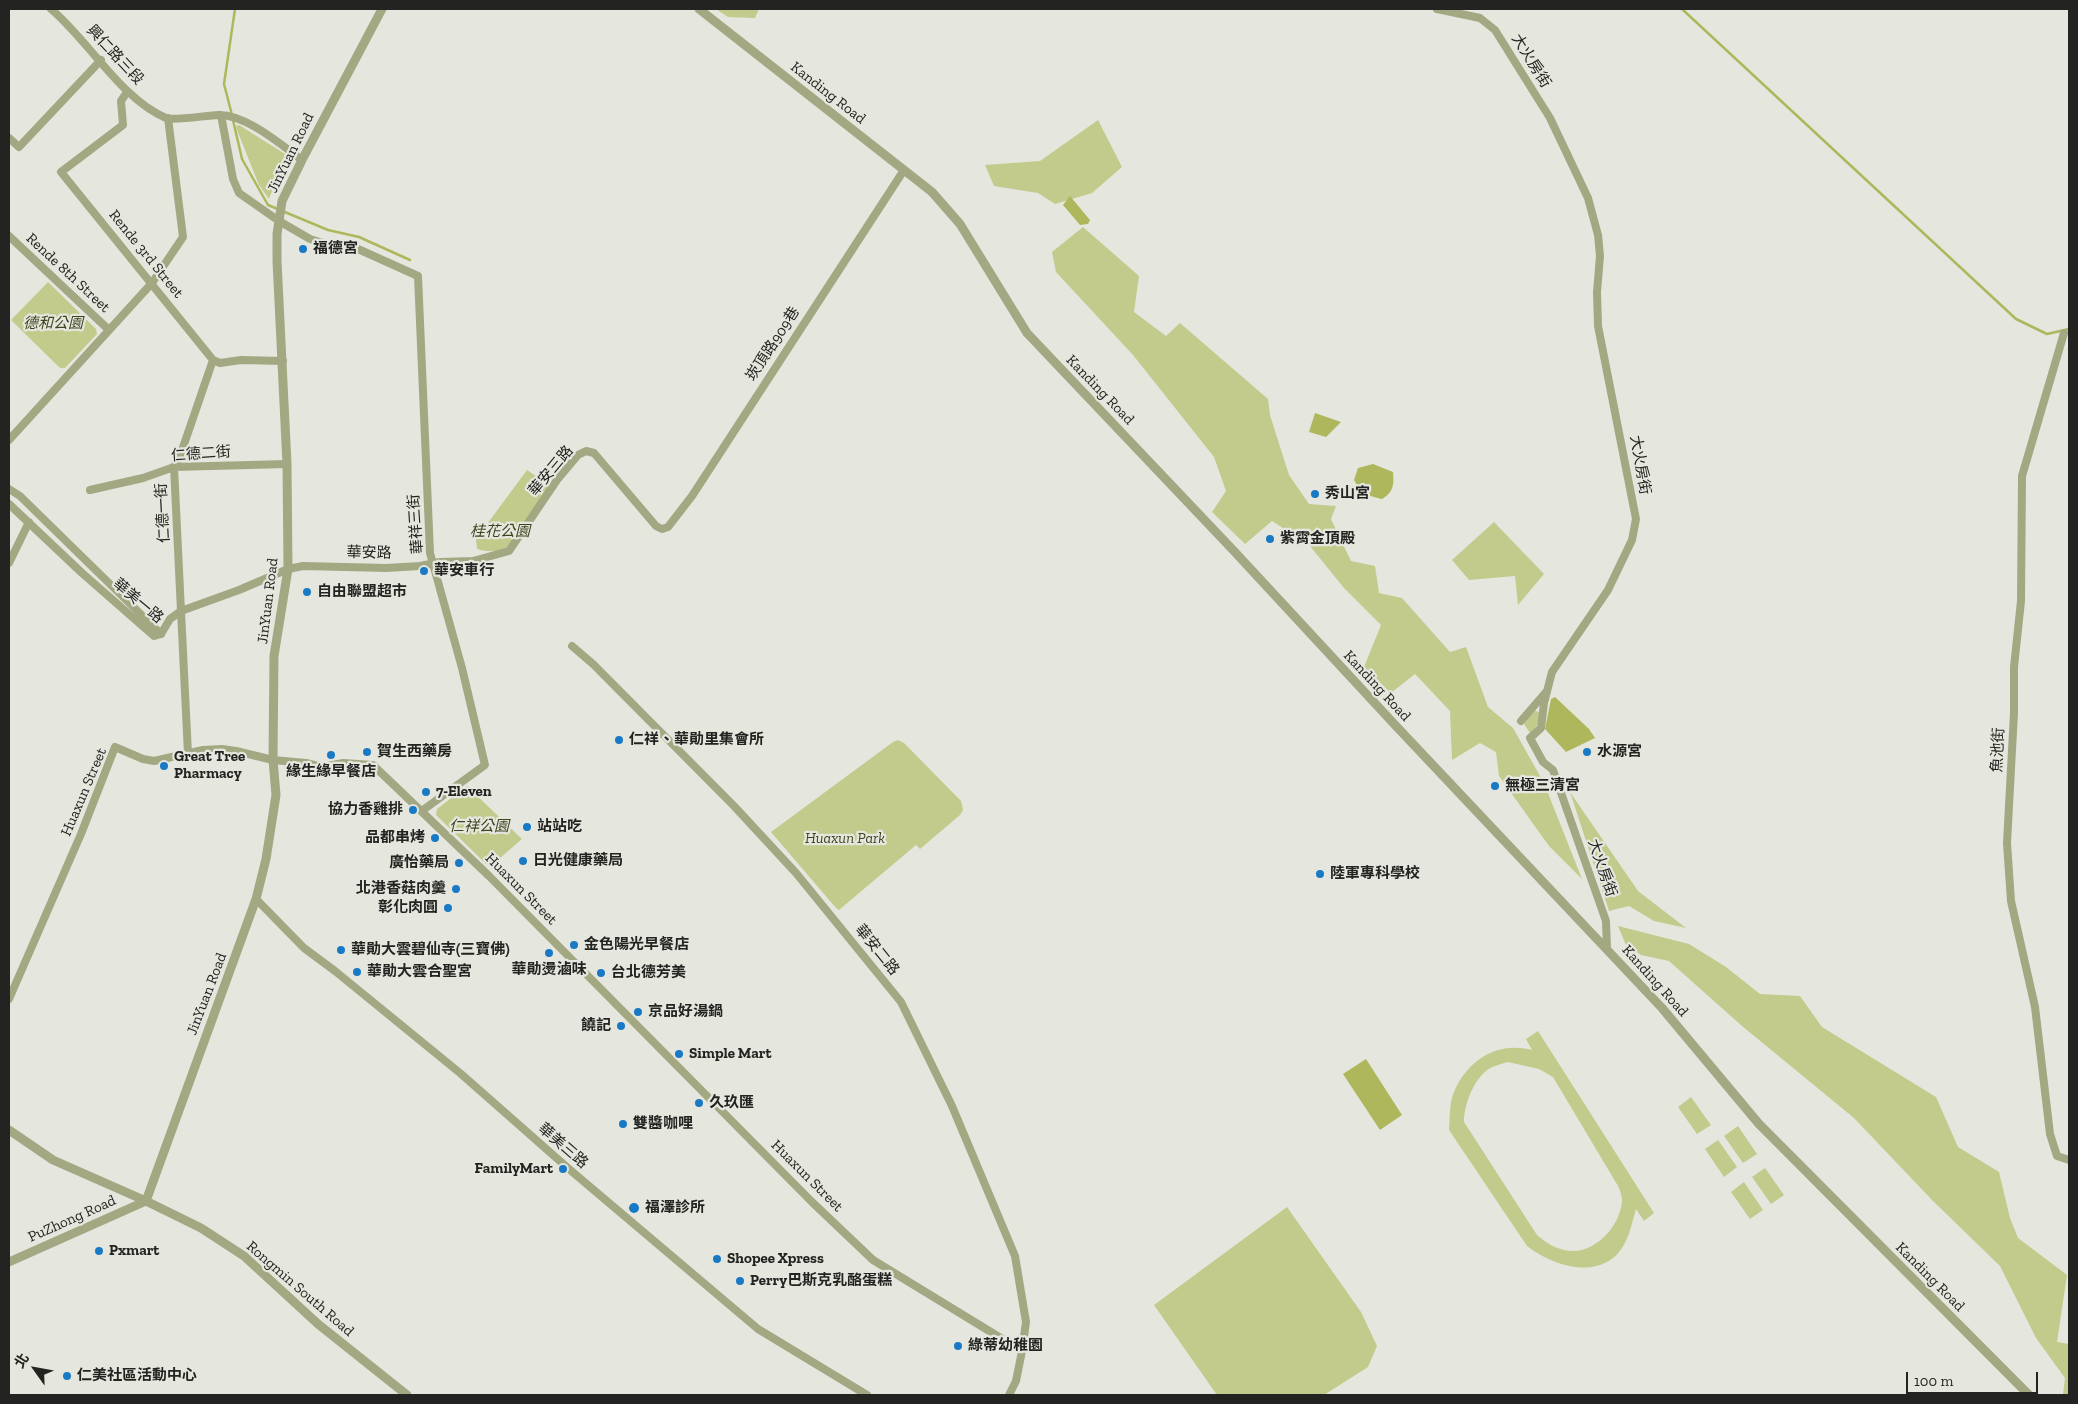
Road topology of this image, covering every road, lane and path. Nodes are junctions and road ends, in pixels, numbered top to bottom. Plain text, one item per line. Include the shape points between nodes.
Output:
1 (51, 9) edge
2 (382, 9) edge
3 (699, 9) edge
4 (1437, 9) edge
5 (101, 60) junction
6 (127, 92) junction
7 (221, 115) junction
8 (168, 118) junction
9 (9, 138) edge
10 (302, 160) junction
11 (904, 170) junction
12 (279, 222) junction
13 (9, 236) edge
14 (152, 283) junction
15 (109, 330) junction
16 (2064, 334) dead end
17 (213, 360) junction
18 (283, 361) junction
19 (9, 440) edge
20 (287, 464) junction
21 (174, 467) junction
22 (9, 489) edge
23 (90, 490) dead end
24 (9, 504) edge
25 (29, 522) junction
26 (662, 529) joint
27 (509, 551) joint
28 (9, 563) edge
29 (433, 563) junction
30 (288, 569) junction
31 (181, 611) junction
32 (161, 634) junction
33 (572, 646) dead end
34 (1547, 690) junction
35 (1521, 721) dead end
36 (188, 754) junction
37 (273, 760) junction
38 (423, 810) junction
39 (256, 899) junction
40 (1607, 949) junction
41 (9, 999) edge
42 (9, 1130) edge
43 (2069, 1160) edge
44 (146, 1201) junction
45 (9, 1262) edge
46 (1022, 1351) junction
47 (407, 1395) edge
48 (867, 1395) edge
49 (1009, 1395) edge
50 (2028, 1395) edge

1 - 5 street, 興仁路三段
2 - 10 street, JinYuan Road
3 - 11 street, Kanding Road
4 - 34 street, 大火房街 via 1480,18 1495,30 1550,118 1588,198 1598,235 1598,326 1636,519 1632,540 1612,582 1552,672
5 - 6 street, 興仁路三段
5 - 9 street via 19,147
6 - 8 street, 興仁路三段
6 - 14 street, Rende 3rd Street via 121,101 123,125 61,172
7 - 8 street
7 - 10 street via 239,118
7 - 12 street via 233,179 240,192
8 - 14 street via 183,237
10 - 12 street, JinYuan Road via 282,201
11 - 26 street, 崁頂路909巷 via 692,496 668,527
11 - 40 street, Kanding Road via 932,192 960,224 1027,333
12 - 18 street, JinYuan Road
12 - 29 street, 華祥三街 via 310,239 358,249 418,276
13 - 15 street, Rende 8th Street
14 - 15 street
14 - 17 street, Rende 3rd Street
15 - 19 street
16 - 43 street, 魚池街 via 2022,476 2021,601 2014,667 2007,843 2012,901 2035,1006 2050,1134 2057,1156
17 - 18 street via 220,364 241,360
17 - 21 street, 仁德一街
18 - 20 street, JinYuan Road
20 - 21 street, 仁德二街
20 - 30 street, JinYuan Road
21 - 23 street, 仁德二街
21 - 31 street, 仁德一街
22 - 32 street, 華美一路 via 20,496
24 - 25 street, 華美一路
25 - 28 street
25 - 32 street, 華美一路 via 154,636
26 - 27 street, 華安三路 via 594,453 586,451 578,454 557,480
27 - 29 street, 華安路 via 473,561
29 - 30 street, 華安路 via 386,568 303,566
29 - 38 street, 華祥三街 via 485,764
30 - 31 street
30 - 37 street, JinYuan Road via 274,656
31 - 32 street via 170,618
31 - 36 street, 仁德一街
33 - 46 street, 華安二路 via 790,866 901,1002 952,1106 1015,1256 1026,1322
34 - 35 street
34 - 40 street, 大火房街 via 1542,728 1530,738 1543,762 1553,770 1606,921
36 - 37 street, Huaxun Street via 222,750
36 - 41 street, Huaxun Street via 154,761 115,747
37 - 38 street, Huaxun Street via 322,767 343,763 373,765
37 - 39 street, JinYuan Road via 276,795
38 - 46 street, Huaxun Street via 812,1202 874,1260
39 - 44 street, JinYuan Road
39 - 48 street, 華美三路 via 304,948 460,1073 758,1329
40 - 50 street, Kanding Road via 1662,1008 1759,1124
42 - 44 street, Rongmin South Road via 53,1160
44 - 45 street, PuZhong Road
44 - 47 street, Rongmin South Road via 201,1228 244,1256 318,1324
46 - 49 street via 1016,1381

